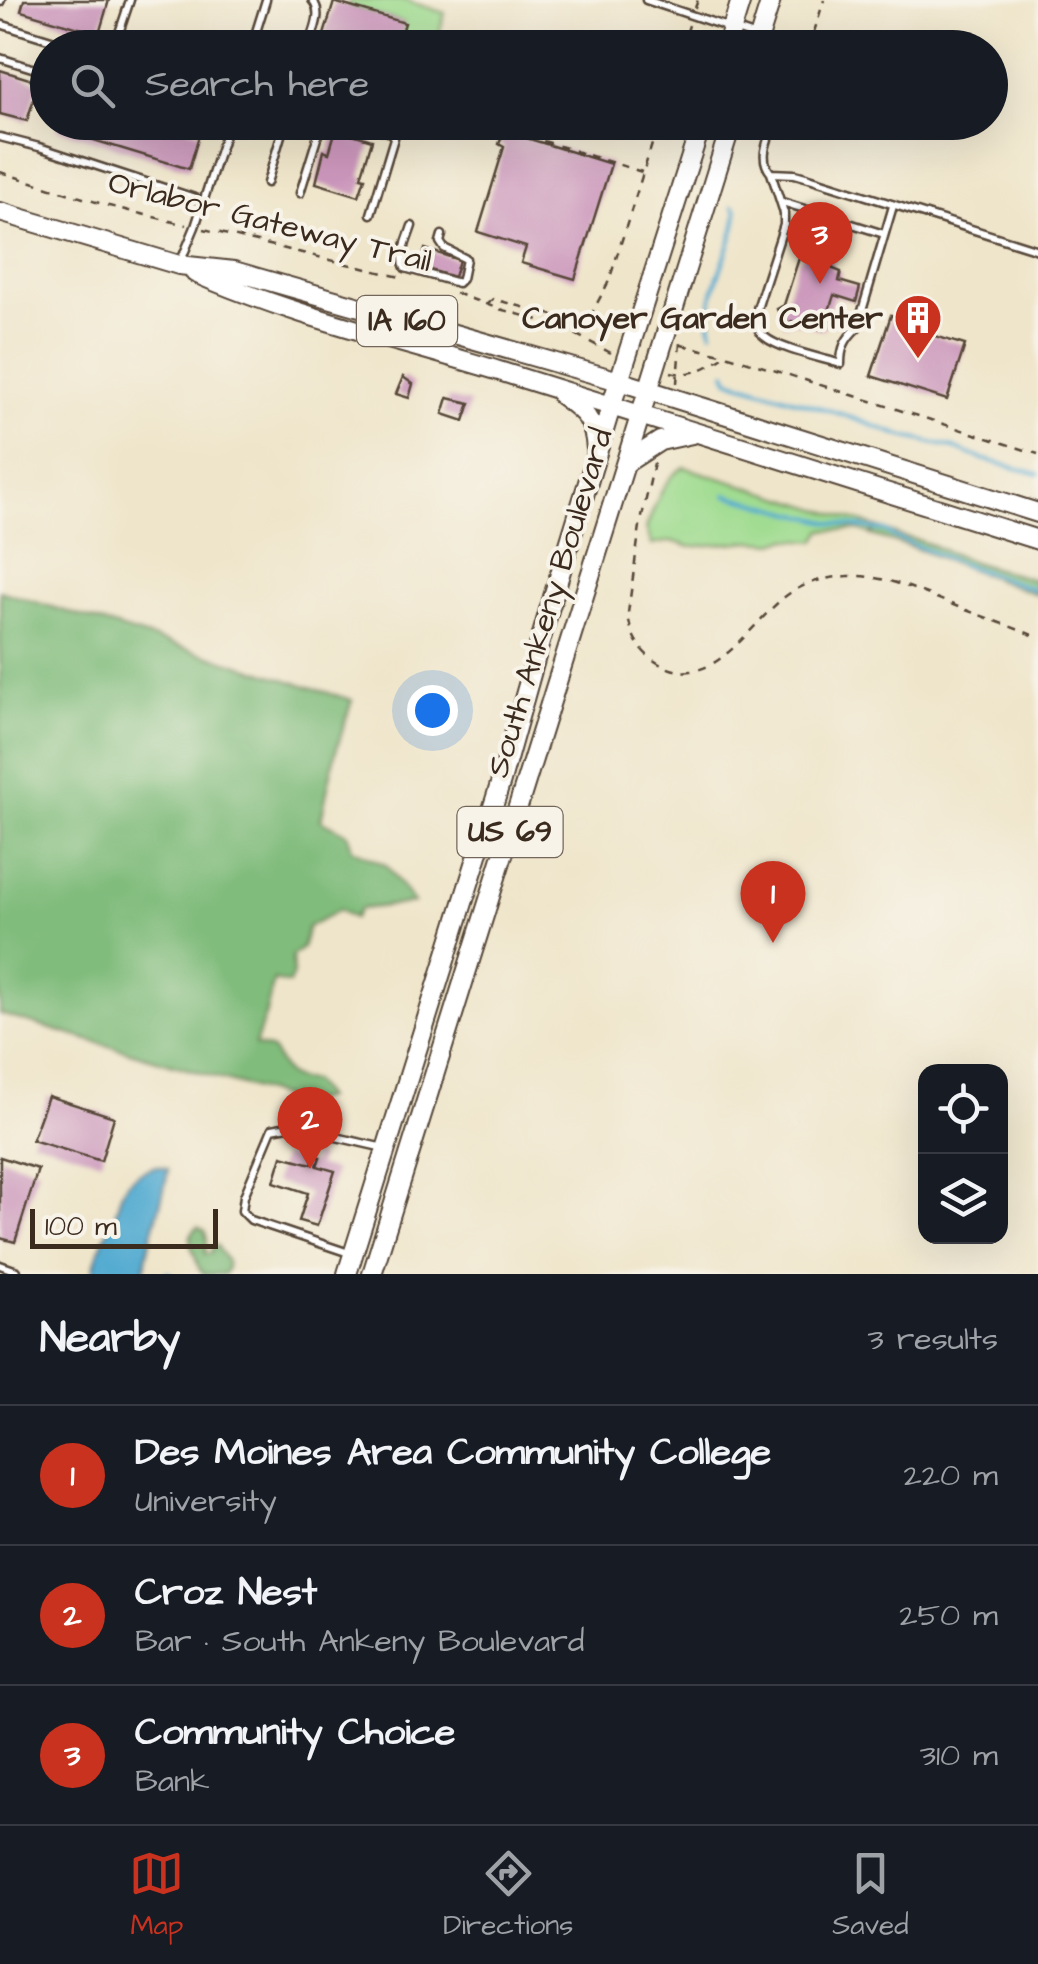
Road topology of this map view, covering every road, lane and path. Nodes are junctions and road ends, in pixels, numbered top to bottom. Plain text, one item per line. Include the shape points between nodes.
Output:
1 (130, 0) edge
2 (266, 0) edge
3 (312, 0) edge
4 (650, 0) edge
5 (741, 0) edge
6 (770, 0) edge
7 (824, 0) edge
8 (0, 24) edge
9 (732, 28) junction
10 (120, 30) edge
11 (257, 30) edge
12 (314, 30) edge
13 (736, 30) edge
14 (761, 30) edge
15 (815, 30) edge
16 (30, 33) edge
17 (0, 58) edge
18 (30, 67) edge
19 (0, 136) edge
20 (223, 140) edge
21 (279, 140) edge
22 (316, 140) edge
23 (393, 140) edge
24 (540, 140) edge
25 (653, 140) edge
26 (696, 140) edge
27 (726, 140) edge
28 (769, 140) edge
29 (0, 172) edge
30 (643, 173) junction
31 (771, 173) junction
32 (266, 183) dead end
33 (300, 193) dead end
34 (204, 201) junction
35 (781, 201) junction
36 (893, 206) junction
37 (0, 212) edge
38 (371, 214) dead end
39 (412, 226) dead end
40 (195, 227) junction
41 (442, 234) dead end
42 (885, 234) junction
43 (1038, 250) edge
44 (179, 265) junction
45 (411, 280) dead end
46 (442, 288) dead end
47 (486, 305) junction
48 (683, 328) dead end
49 (680, 345) junction
50 (726, 355) junction
51 (626, 359) junction
52 (654, 367) junction
53 (680, 374) junction
54 (633, 386) junction
55 (551, 387) junction
56 (673, 399) junction
57 (626, 411) junction
58 (694, 433) junction
59 (660, 441) junction
60 (1038, 454) edge
61 (596, 455) junction
62 (626, 463) junction
63 (1038, 513) edge
64 (1038, 540) edge
65 (1038, 637) edge
66 (400, 1104) junction
67 (422, 1112) junction
68 (386, 1148) junction
69 (353, 1254) junction
70 (0, 1266) edge
71 (16, 1274) edge
72 (347, 1274) edge
73 (372, 1274) edge

1 - 10 lane
2 - 11 lane
3 - 12 lane via 319,12
4 - 9 lane
5 - 9 main road
6 - 14 main road
7 - 15 path
8 - 16 lane
9 - 13 lane
17 - 18 lane
19 - 34 lane
20 - 34 lane
21 - 32 lane
22 - 33 lane
23 - 38 lane
24 - 30 path
25 - 30 path
26 - 51 main road, South Ankeny Boulevard / US 69
27 - 52 main road, South Ankeny Boulevard / US 69
28 - 31 lane via 764,155
29 - 40 path, Orlabor Gateway Trail
30 - 47 path via 609,282 586,324 493,299
31 - 35 lane
31 - 36 lane via 795,174
34 - 40 lane
35 - 42 lane
35 - 42 lane via 784,224 756,315 757,328 778,344 842,364 841,351 857,328
36 - 42 lane
36 - 43 lane
37 - 44 main road, IA 160
39 - 41 lane via 404,268 458,283 466,259 444,248
40 - 44 lane
40 - 45 path, Orlabor Gateway Trail
44 - 54 main road, IA 160 via 234,271
44 - 55 main road, IA 160 via 234,290
46 - 47 path, Orlabor Gateway Trail
47 - 51 path, Orlabor Gateway Trail via 558,325
48 - 49 path
49 - 50 path
49 - 53 path
50 - 53 path
50 - 60 path
51 - 54 main road, South Ankeny Boulevard / US 69
52 - 53 path
52 - 54 main road, South Ankeny Boulevard / US 69
53 - 56 path
54 - 56 main road, IA 160
54 - 57 main road, South Ankeny Boulevard / US 69
54 - 57 main road, South Ankeny Boulevard / US 69
55 - 57 main road, IA 160
55 - 61 main road via 592,424
56 - 63 main road, IA 160
57 - 58 main road, IA 160
57 - 61 main road, South Ankeny Boulevard / US 69
57 - 62 main road, South Ankeny Boulevard / US 69
58 - 59 main road
58 - 64 main road, IA 160
59 - 62 main road
59 - 65 path via 628,612 640,650 666,668 713,664 786,596 838,576 878,578
61 - 66 main road, South Ankeny Boulevard / US 69
62 - 67 main road, South Ankeny Boulevard / US 69
66 - 67 main road
66 - 68 main road, South Ankeny Boulevard / US 69
67 - 73 main road, South Ankeny Boulevard / US 69
68 - 69 main road, South Ankeny Boulevard / US 69
68 - 69 lane via 288,1126 272,1129 244,1196 242,1211 251,1220
69 - 72 main road, South Ankeny Boulevard / US 69
70 - 71 lane

